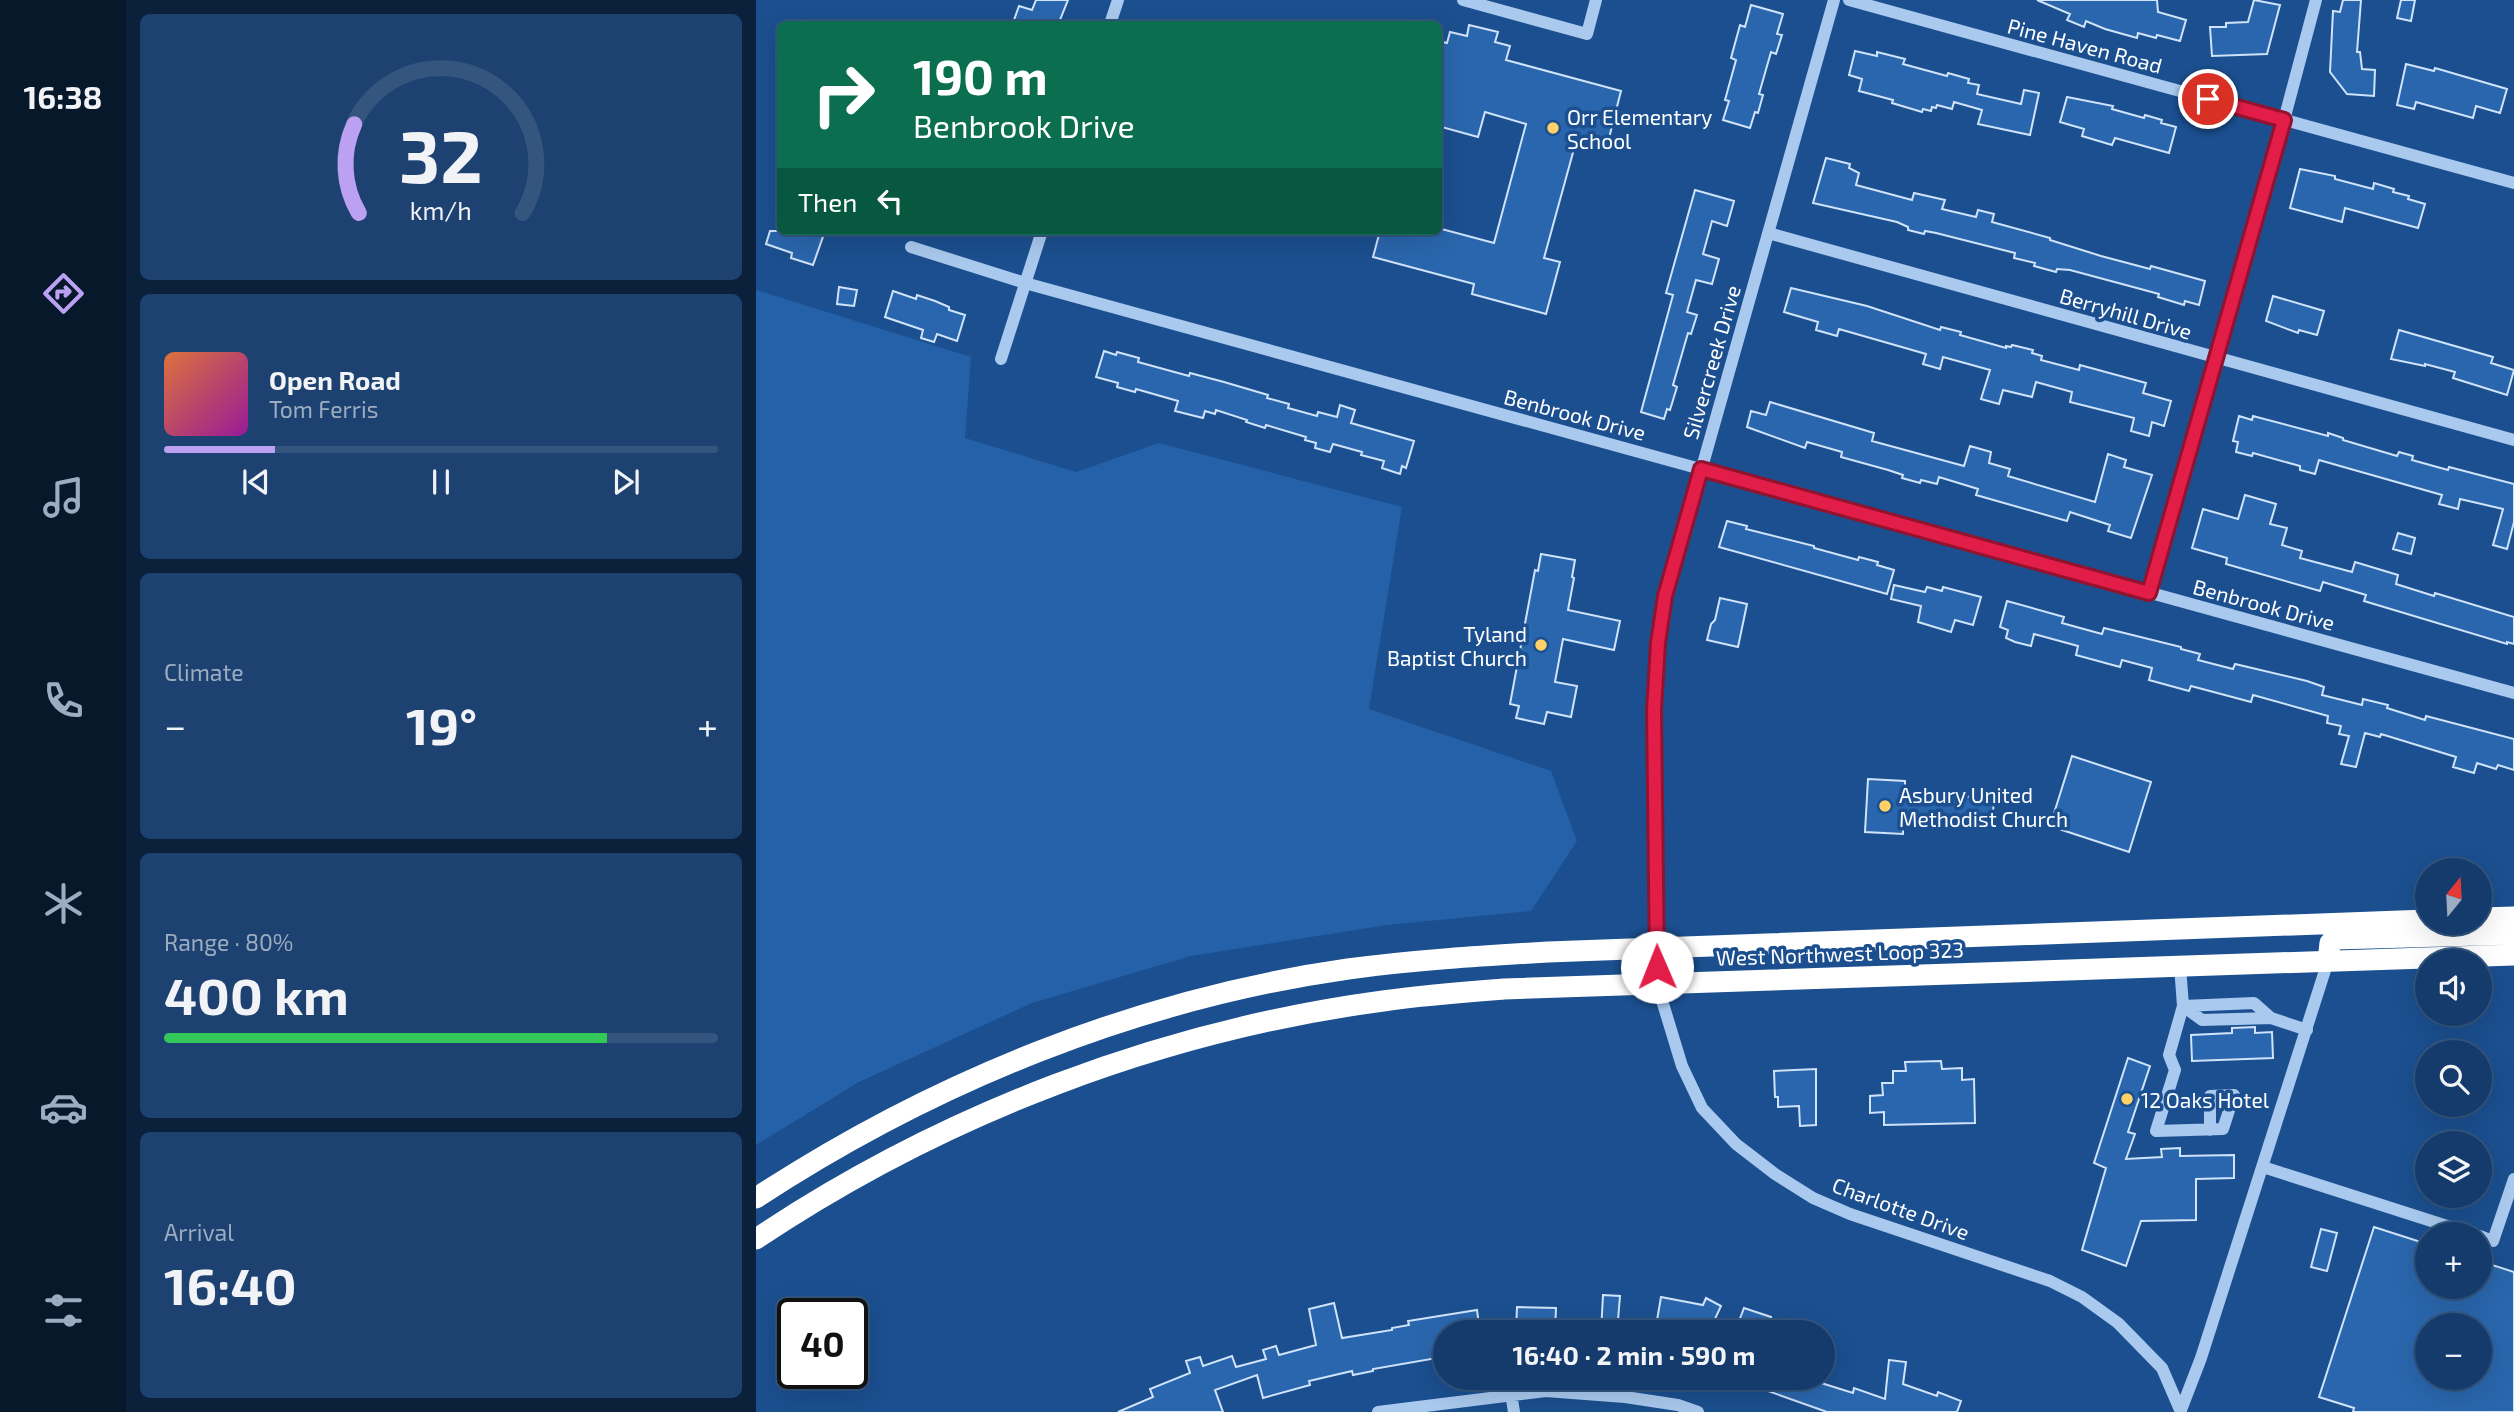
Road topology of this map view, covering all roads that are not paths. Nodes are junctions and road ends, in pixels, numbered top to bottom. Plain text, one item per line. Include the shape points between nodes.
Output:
1 (1118, 0) edge
2 (1463, 0) edge
3 (1596, 0) edge
4 (1834, 0) edge
5 (1849, 0) edge
6 (2316, 0) edge
7 (1111, 21) edge
8 (2284, 120) junction
9 (2514, 183) edge
10 (1768, 233) junction
11 (1041, 235) edge
12 (911, 247) dead end
13 (1025, 283) junction
14 (2215, 358) junction
15 (1001, 359) dead end
16 (2514, 440) edge
17 (1701, 469) junction
18 (2149, 593) junction
19 (2514, 692) edge
20 (2514, 917) edge
21 (2492, 918) edge
22 (2415, 920) edge
23 (2514, 934) edge
24 (1656, 950) junction
25 (2514, 955) edge
26 (2328, 961) junction
27 (2180, 966) junction
28 (1657, 984) junction
29 (2183, 1006) junction
30 (2307, 1030) junction
31 (2210, 1130) dead end
32 (2263, 1167) junction
33 (2514, 1179) edge
34 (756, 1198) edge
35 (2435, 1222) edge
36 (756, 1239) edge
37 (2492, 1241) edge
38 (1511, 1394) junction
39 (2181, 1411) edge
40 (1378, 1412) edge
41 (1514, 1412) edge
42 (1698, 1412) edge

1 - 7 street
2 - 3 street via 1587,34
4 - 10 street, Silvercreek Drive
5 - 8 street, Pine Haven Road
6 - 8 street
8 - 9 street, Pine Haven Road
8 - 14 street
10 - 14 street, Berryhill Drive
10 - 17 street, Silvercreek Drive
11 - 13 street
12 - 13 street, Benbrook Drive
13 - 15 street
13 - 17 street, Benbrook Drive
14 - 16 street, Berryhill Drive
14 - 18 street
17 - 18 street, Benbrook Drive
17 - 24 street, Silvercreek Drive via 1665,596 1658,643 1654,710
18 - 19 street, Benbrook Drive
20 - 21 highway
22 - 24 highway, West Northwest Loop 323
23 - 26 highway via 2335,939 2330,943
24 - 28 street, Charlotte Drive
24 - 34 highway, West Northwest Loop 323 via 1442,958 1346,969 1156,1012 974,1078 886,1120
25 - 26 highway, West Northwest Loop 323
26 - 27 highway, West Northwest Loop 323
26 - 30 street, Charlotte Drive
27 - 28 highway, West Northwest Loop 323
27 - 29 street
28 - 36 highway, West Northwest Loop 323 via 1504,989 1407,998 1299,1015 1209,1036 1107,1066 988,1112 868,1171
28 - 39 street, Charlotte Drive via 1682,1066 1702,1108 1736,1144 1814,1198 1850,1214 2050,1281 2082,1297 2118,1323 2162,1368
29 - 30 street via 2203,1020 2271,1018
29 - 31 street via 2169,1055 2175,1070 2156,1131
30 - 32 street, Charlotte Drive
32 - 35 street
32 - 39 street, Charlotte Drive
33 - 37 street
38 - 40 street
38 - 41 street
38 - 42 street via 1582,1393 1678,1405

